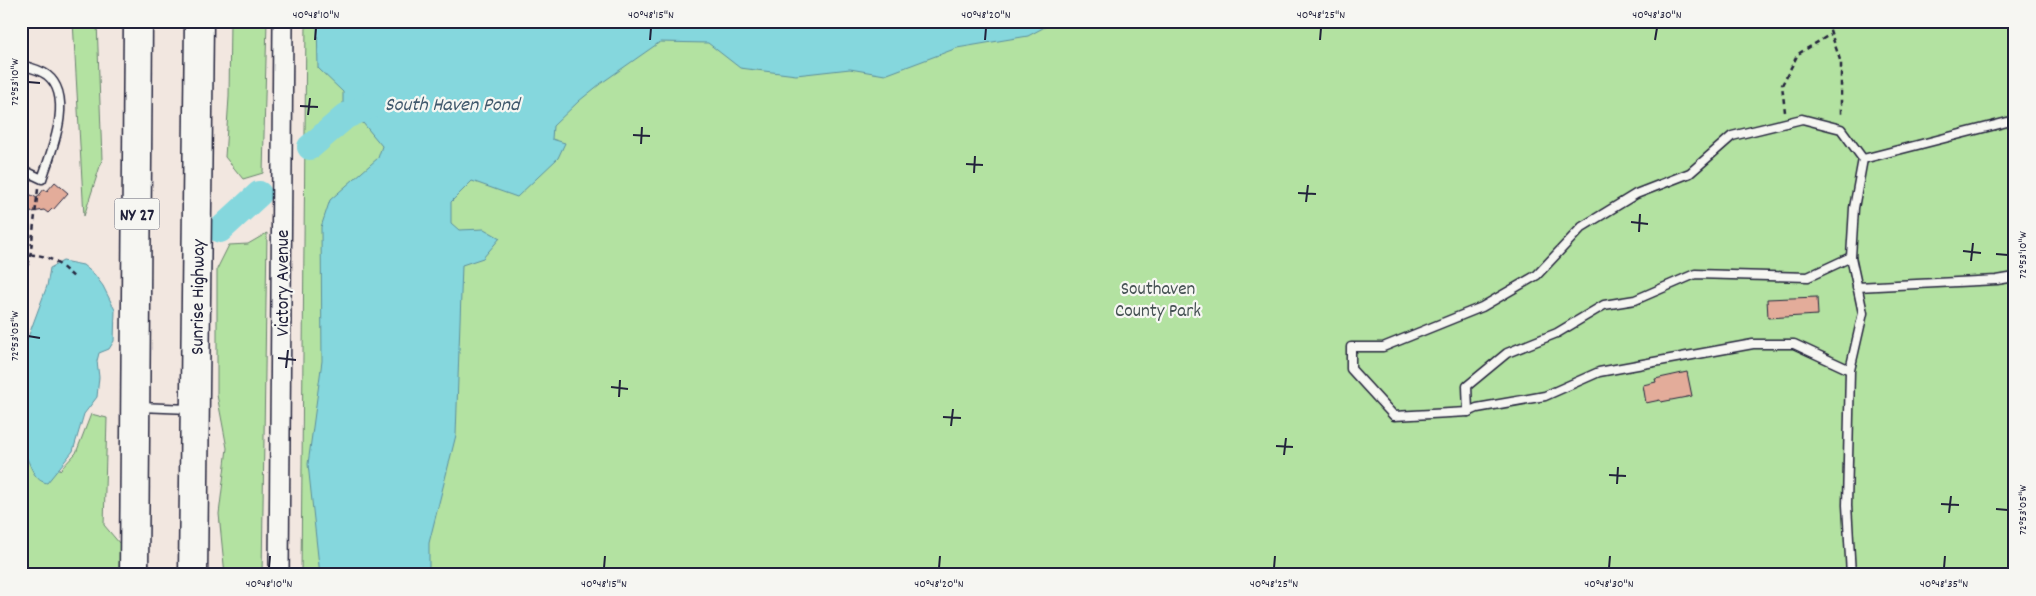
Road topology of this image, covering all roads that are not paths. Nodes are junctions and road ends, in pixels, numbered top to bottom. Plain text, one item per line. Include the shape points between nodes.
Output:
1 (138, 21) edge
2 (199, 21) edge
3 (283, 21) edge
4 (21, 65) edge
5 (2015, 120) edge
6 (1863, 159) junction
7 (21, 169) edge
8 (1851, 257) junction
9 (2015, 277) edge
10 (1857, 287) junction
11 (1850, 370) junction
12 (135, 407) junction
13 (195, 409) junction
14 (1468, 412) junction
15 (134, 575) edge
16 (193, 575) edge
17 (279, 575) edge
18 (1851, 575) edge

1 - 12 highway, NY 27
2 - 13 highway, Sunrise Highway
3 - 17 street, Victory Avenue
4 - 7 lane via 47,75 57,87 60,108 56,137 42,179
5 - 6 lane
6 - 8 lane via 1854,208
6 - 14 lane via 1841,129 1802,119 1732,136 1690,173 1636,194 1582,227 1537,275 1482,307 1383,346 1352,347 1352,370 1394,416
8 - 10 lane
8 - 14 lane via 1808,277 1695,274 1635,300 1604,305 1557,333 1507,353 1467,386
9 - 10 lane
10 - 11 lane via 1863,313
11 - 14 lane via 1794,344 1753,344 1599,372 1545,396
11 - 18 lane via 1847,505
12 - 13 lane
12 - 15 highway, NY 27
13 - 16 highway, Sunrise Highway

